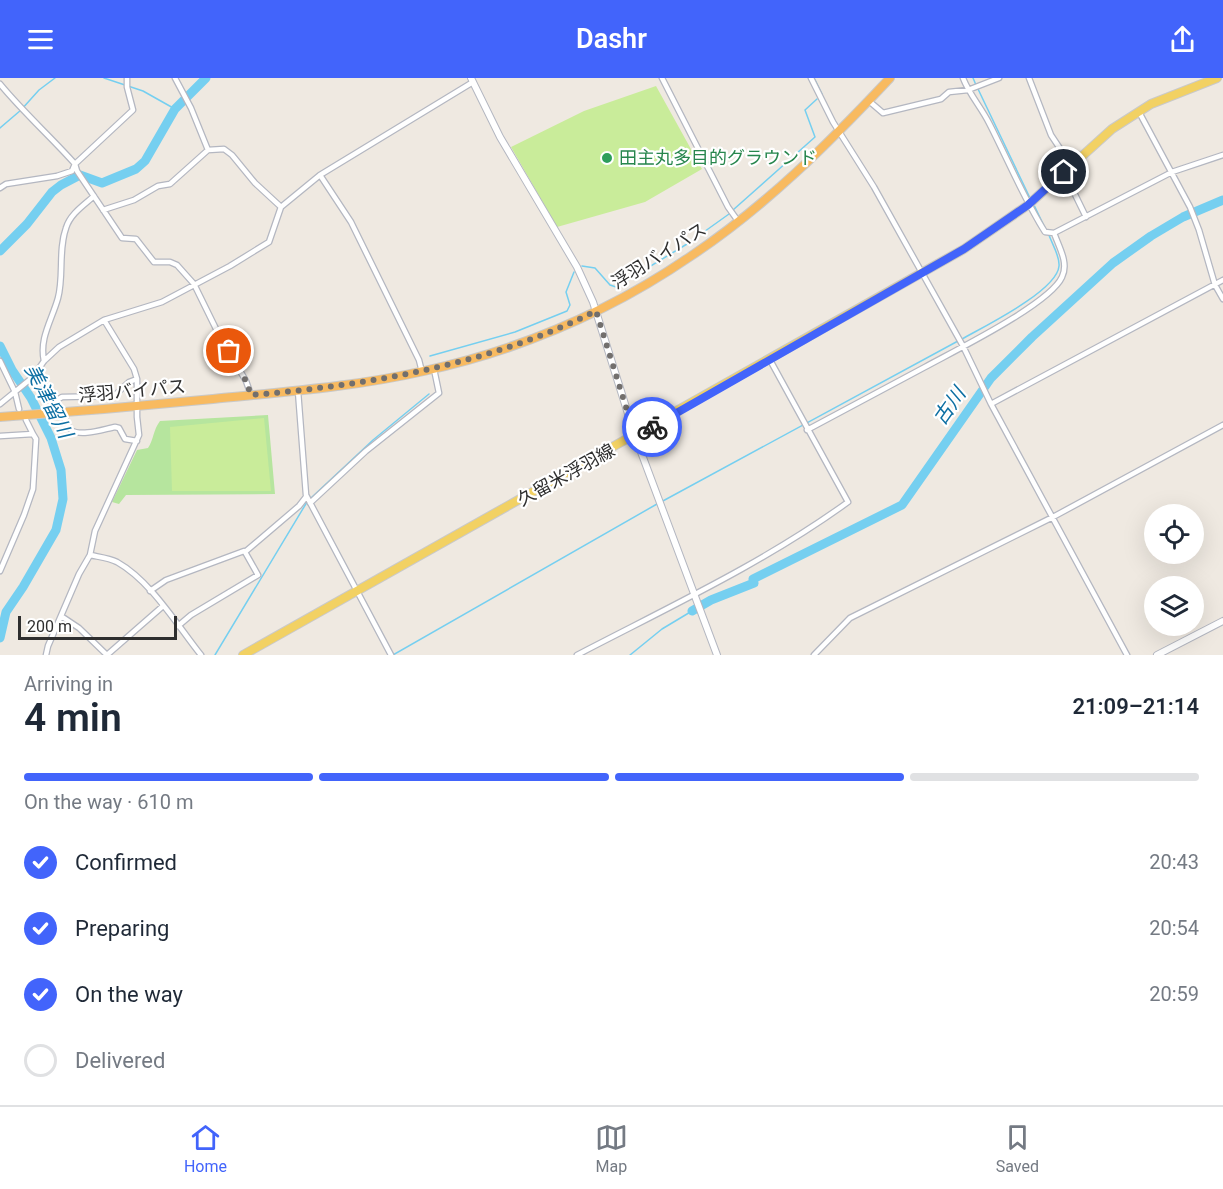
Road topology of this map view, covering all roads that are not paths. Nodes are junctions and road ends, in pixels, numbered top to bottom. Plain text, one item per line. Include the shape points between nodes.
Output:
1 (175, 78) edge
2 (811, 78) edge
3 (890, 78) edge
4 (963, 78) edge
5 (999, 78) edge
6 (1029, 78) edge
7 (1217, 78) edge
8 (664, 79) edge
9 (472, 80) edge
10 (127, 83) edge
11 (0, 84) edge
12 (968, 90) junction
13 (869, 101) junction
14 (1139, 112) junction
15 (839, 131) junction
16 (208, 150) junction
17 (1223, 155) edge
18 (75, 164) junction
19 (1071, 165) junction
20 (1064, 172) junction
21 (1172, 172) junction
22 (320, 175) junction
23 (0, 188) edge
24 (94, 196) junction
25 (1028, 205) junction
26 (281, 207) junction
27 (103, 210) junction
28 (1086, 218) junction
29 (739, 222) junction
30 (1054, 233) junction
31 (922, 273) junction
32 (1223, 280) edge
33 (194, 284) junction
34 (1215, 285) junction
35 (1223, 299) edge
36 (596, 311) junction
37 (104, 320) junction
38 (963, 346) junction
39 (770, 360) junction
40 (0, 361) edge
41 (44, 361) junction
42 (434, 369) junction
43 (422, 372) junction
44 (137, 379) junction
45 (298, 391) junction
46 (15, 392) junction
47 (251, 395) junction
48 (0, 404) edge
49 (991, 404) junction
50 (137, 406) junction
51 (19, 409) dead end
52 (55, 409) junction
53 (0, 417) edge
54 (64, 417) dead end
55 (28, 418) junction
56 (1223, 425) edge
57 (807, 430) junction
58 (33, 434) junction
59 (0, 436) edge
60 (635, 436) junction
61 (137, 441) junction
62 (308, 500) junction
63 (1053, 517) junction
64 (245, 552) junction
65 (90, 555) junction
66 (3, 556) edge
67 (0, 571) edge
68 (150, 591) junction
69 (356, 592) junction
70 (693, 594) junction
71 (163, 606) junction
72 (61, 616) junction
73 (1223, 621) edge
74 (178, 626) junction
75 (46, 655) edge
76 (201, 655) edge
77 (243, 655) edge
78 (391, 655) edge
79 (577, 655) edge
80 (717, 655) edge
81 (814, 655) edge
82 (1127, 655) edge
83 (1157, 655) edge

1 - 16 street
2 - 15 street
3 - 13 highway, 浮羽バイパス
4 - 12 street
5 - 12 street
6 - 19 street via 1051,135
7 - 14 main road, 久留米浮羽線
8 - 29 street
9 - 22 street
9 - 36 street via 500,137 577,267
10 - 18 street via 133,110
11 - 18 street
12 - 13 street via 949,92 941,99 883,113
12 - 25 street via 982,108
13 - 15 highway, 浮羽バイパス
14 - 19 main road, 久留米浮羽線 via 1112,129
14 - 21 street
15 - 29 highway, 浮羽バイパス
15 - 31 street
16 - 26 street via 224,149 232,155
16 - 27 street via 170,184
17 - 21 street
18 - 23 street via 72,171 57,176
18 - 24 street
19 - 20 main road, 久留米浮羽線
20 - 25 main road, 久留米浮羽線
20 - 28 street
21 - 28 street
21 - 34 street via 1200,230
22 - 26 street
22 - 43 street via 351,222
24 - 27 street
24 - 41 street via 66,227 59,296 44,336
25 - 30 street via 1045,232
25 - 31 main road, 久留米浮羽線
26 - 33 street via 269,242
27 - 33 street via 122,238 136,239 154,262 177,265
28 - 30 street
29 - 36 highway, 浮羽バイパス via 667,272
30 - 38 street via 1065,266 1057,285 1027,310
31 - 38 street
31 - 39 main road, 久留米浮羽線
32 - 34 street
33 - 37 street via 162,302
33 - 47 street
34 - 35 street
34 - 49 street
36 - 42 highway, 浮羽バイパス via 533,338
36 - 60 street
37 - 41 street via 58,347
37 - 44 street
38 - 49 street
38 - 57 street
39 - 57 street
39 - 60 main road, 久留米浮羽線
40 - 46 street
41 - 46 street
42 - 43 highway, 浮羽バイパス
42 - 62 street via 439,393
43 - 45 highway, 浮羽バイパス
44 - 50 street
44 - 52 street via 114,396 62,398 57,400
45 - 47 highway, 浮羽バイパス
45 - 62 street
46 - 48 street
46 - 51 street
47 - 50 highway, 浮羽バイパス
49 - 63 street
50 - 52 highway, 浮羽バイパス
50 - 61 street
52 - 55 highway, 浮羽バイパス
53 - 55 highway, 浮羽バイパス
54 - 61 street via 74,432 115,427 125,439
55 - 58 street
56 - 63 street
57 - 70 street via 848,502 744,569
58 - 59 street
58 - 66 street via 33,489
60 - 69 main road, 久留米浮羽線
60 - 70 street
61 - 65 street via 94,531
62 - 64 street
62 - 69 street
63 - 81 street via 850,618
63 - 82 street
64 - 68 street via 166,580
64 - 74 street via 258,575
65 - 68 street via 116,561
65 - 72 street
66 - 67 street
68 - 71 street
69 - 77 main road, 久留米浮羽線
69 - 78 street
70 - 79 street
70 - 80 street
71 - 72 street via 107,655
71 - 74 street
72 - 75 street
73 - 83 street
74 - 76 street

